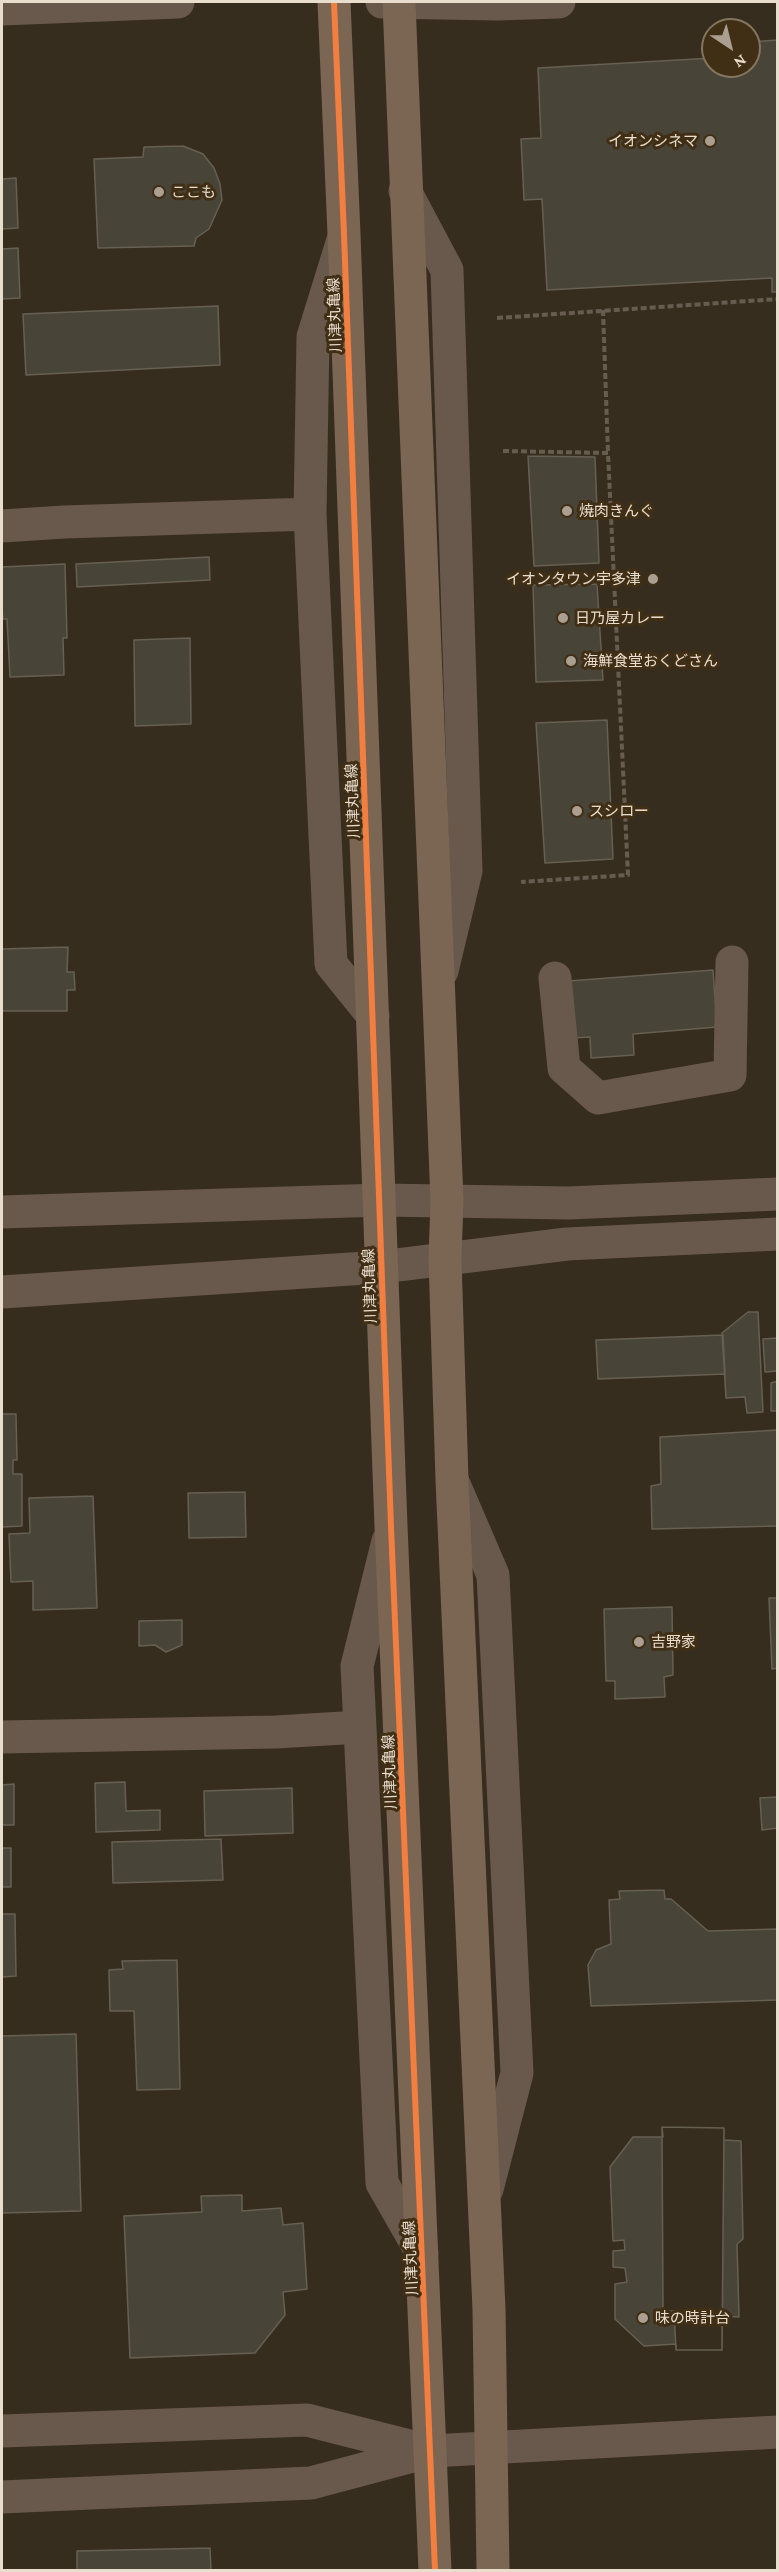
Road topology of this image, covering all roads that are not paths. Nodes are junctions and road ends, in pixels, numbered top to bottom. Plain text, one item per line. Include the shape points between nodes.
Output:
1 (178, 2) edge
2 (334, 2) edge
3 (382, 2) edge
4 (399, 2) edge
5 (559, 2) edge
6 (2, 9) edge
7 (344, 234) junction
8 (310, 514) junction
9 (2, 526) edge
10 (732, 962) dead end
11 (555, 978) dead end
12 (373, 1016) junction
13 (777, 1194) edge
14 (381, 1200) junction
15 (447, 1200) junction
16 (2, 1212) edge
17 (777, 1234) edge
18 (445, 1259) junction
19 (381, 1267) junction
20 (2, 1292) edge
21 (391, 1526) junction
22 (360, 1727) junction
23 (2, 1737) edge
24 (422, 2253) junction
25 (2, 2432) edge
26 (777, 2432) edge
27 (491, 2448) junction
28 (431, 2451) junction
29 (2, 2497) edge
30 (435, 2571) edge
31 (493, 2571) edge

1 - 6 street
2 - 7 main road, 川津丸亀線
3 - 4 street
4 - 5 street
4 - 15 main road
7 - 8 street via 313,337
7 - 12 main road, 川津丸亀線
8 - 9 street
8 - 12 street via 331,963
10 - 11 street via 730,1075 598,1098 564,1068
12 - 14 main road, 川津丸亀線
13 - 15 street via 568,1203
14 - 15 street
14 - 16 street
14 - 19 main road, 川津丸亀線
15 - 18 main road
17 - 18 street via 567,1244
18 - 19 street
18 - 27 main road via 489,2309
19 - 20 street
19 - 21 main road, 川津丸亀線
21 - 22 street via 357,1666
21 - 24 main road, 川津丸亀線
22 - 23 street
22 - 24 street via 382,2182
24 - 28 main road, 川津丸亀線
25 - 28 street via 307,2420
26 - 27 street
27 - 28 street
27 - 31 main road
28 - 29 street via 311,2483
28 - 30 main road, 川津丸亀線

